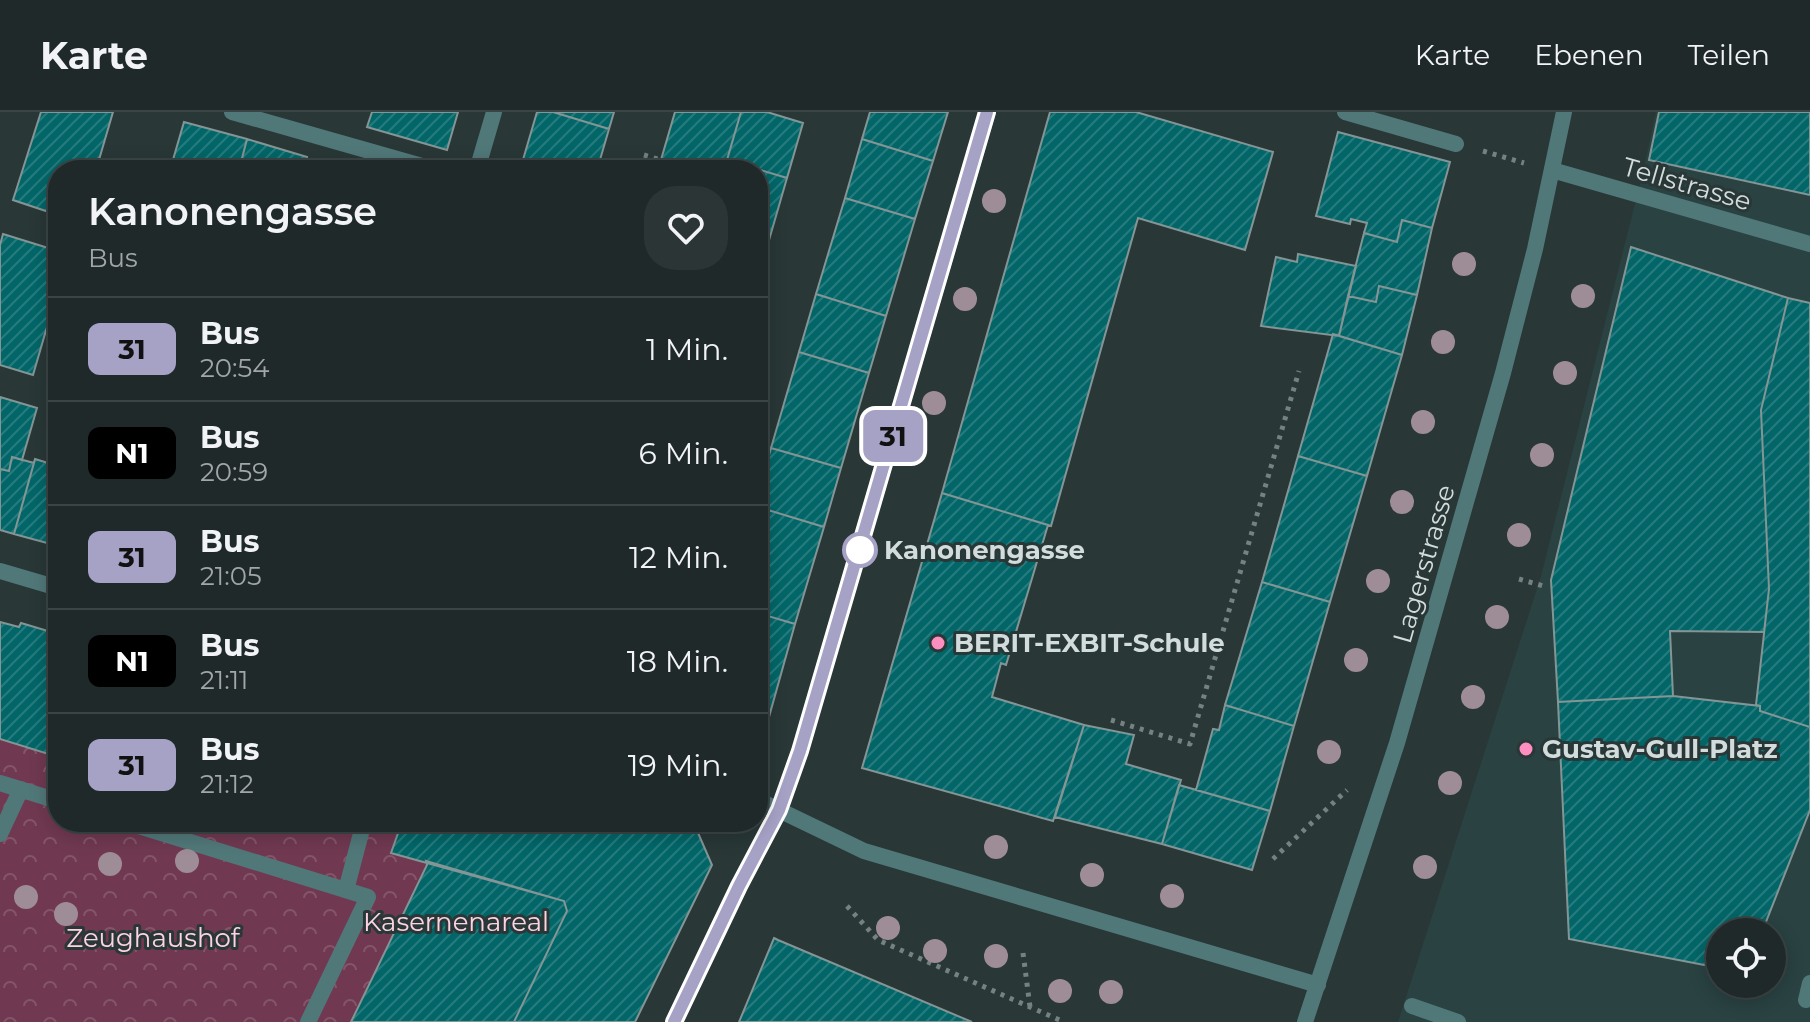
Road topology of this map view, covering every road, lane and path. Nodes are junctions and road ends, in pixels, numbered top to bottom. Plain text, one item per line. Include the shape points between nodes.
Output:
1 (232, 112) edge
2 (494, 112) edge
3 (988, 112) edge
4 (1345, 112) edge
5 (1564, 112) edge
6 (1456, 144) dead end
7 (1476, 150) dead end
8 (644, 155) dead end
9 (401, 160) edge
10 (480, 160) edge
11 (661, 160) dead end
12 (1552, 170) junction
13 (1810, 244) edge
14 (1299, 371) dead end
15 (0, 571) edge
16 (1519, 579) dead end
17 (48, 585) edge
18 (1547, 587) dead end
19 (1111, 720) dead end
20 (0, 783) edge
21 (1352, 785) dead end
22 (21, 789) junction
23 (48, 798) edge
24 (768, 805) edge
25 (779, 810) junction
26 (768, 831) edge
27 (158, 832) edge
28 (361, 832) edge
29 (767, 832) edge
30 (0, 834) edge
31 (1273, 859) dead end
32 (346, 890) junction
33 (847, 906) dead end
34 (1023, 953) dead end
35 (1810, 983) edge
36 (1318, 985) junction
37 (1806, 1000) dead end
38 (1412, 1006) dead end
39 (1030, 1007) junction
40 (308, 1022) edge
41 (674, 1022) edge
42 (1064, 1022) edge
43 (1305, 1022) edge
44 (1458, 1022) edge

1 - 9 street
2 - 10 street
3 - 25 street
4 - 6 street
5 - 12 street, Lagerstrasse
7 - 12 path
8 - 11 path
12 - 13 street, Tellstrasse
12 - 36 street, Lagerstrasse via 1503,373 1402,728
14 - 19 path via 1190,744
15 - 17 street
16 - 18 path
20 - 22 street
21 - 31 path
22 - 23 street
22 - 30 street
24 - 25 street
25 - 26 street
25 - 36 street via 864,851
27 - 32 street
28 - 32 street
29 - 41 street
32 - 40 street via 368,897
33 - 39 path via 878,940
34 - 39 path
35 - 37 street
36 - 43 street, Lagerstrasse
38 - 44 street
39 - 42 path

